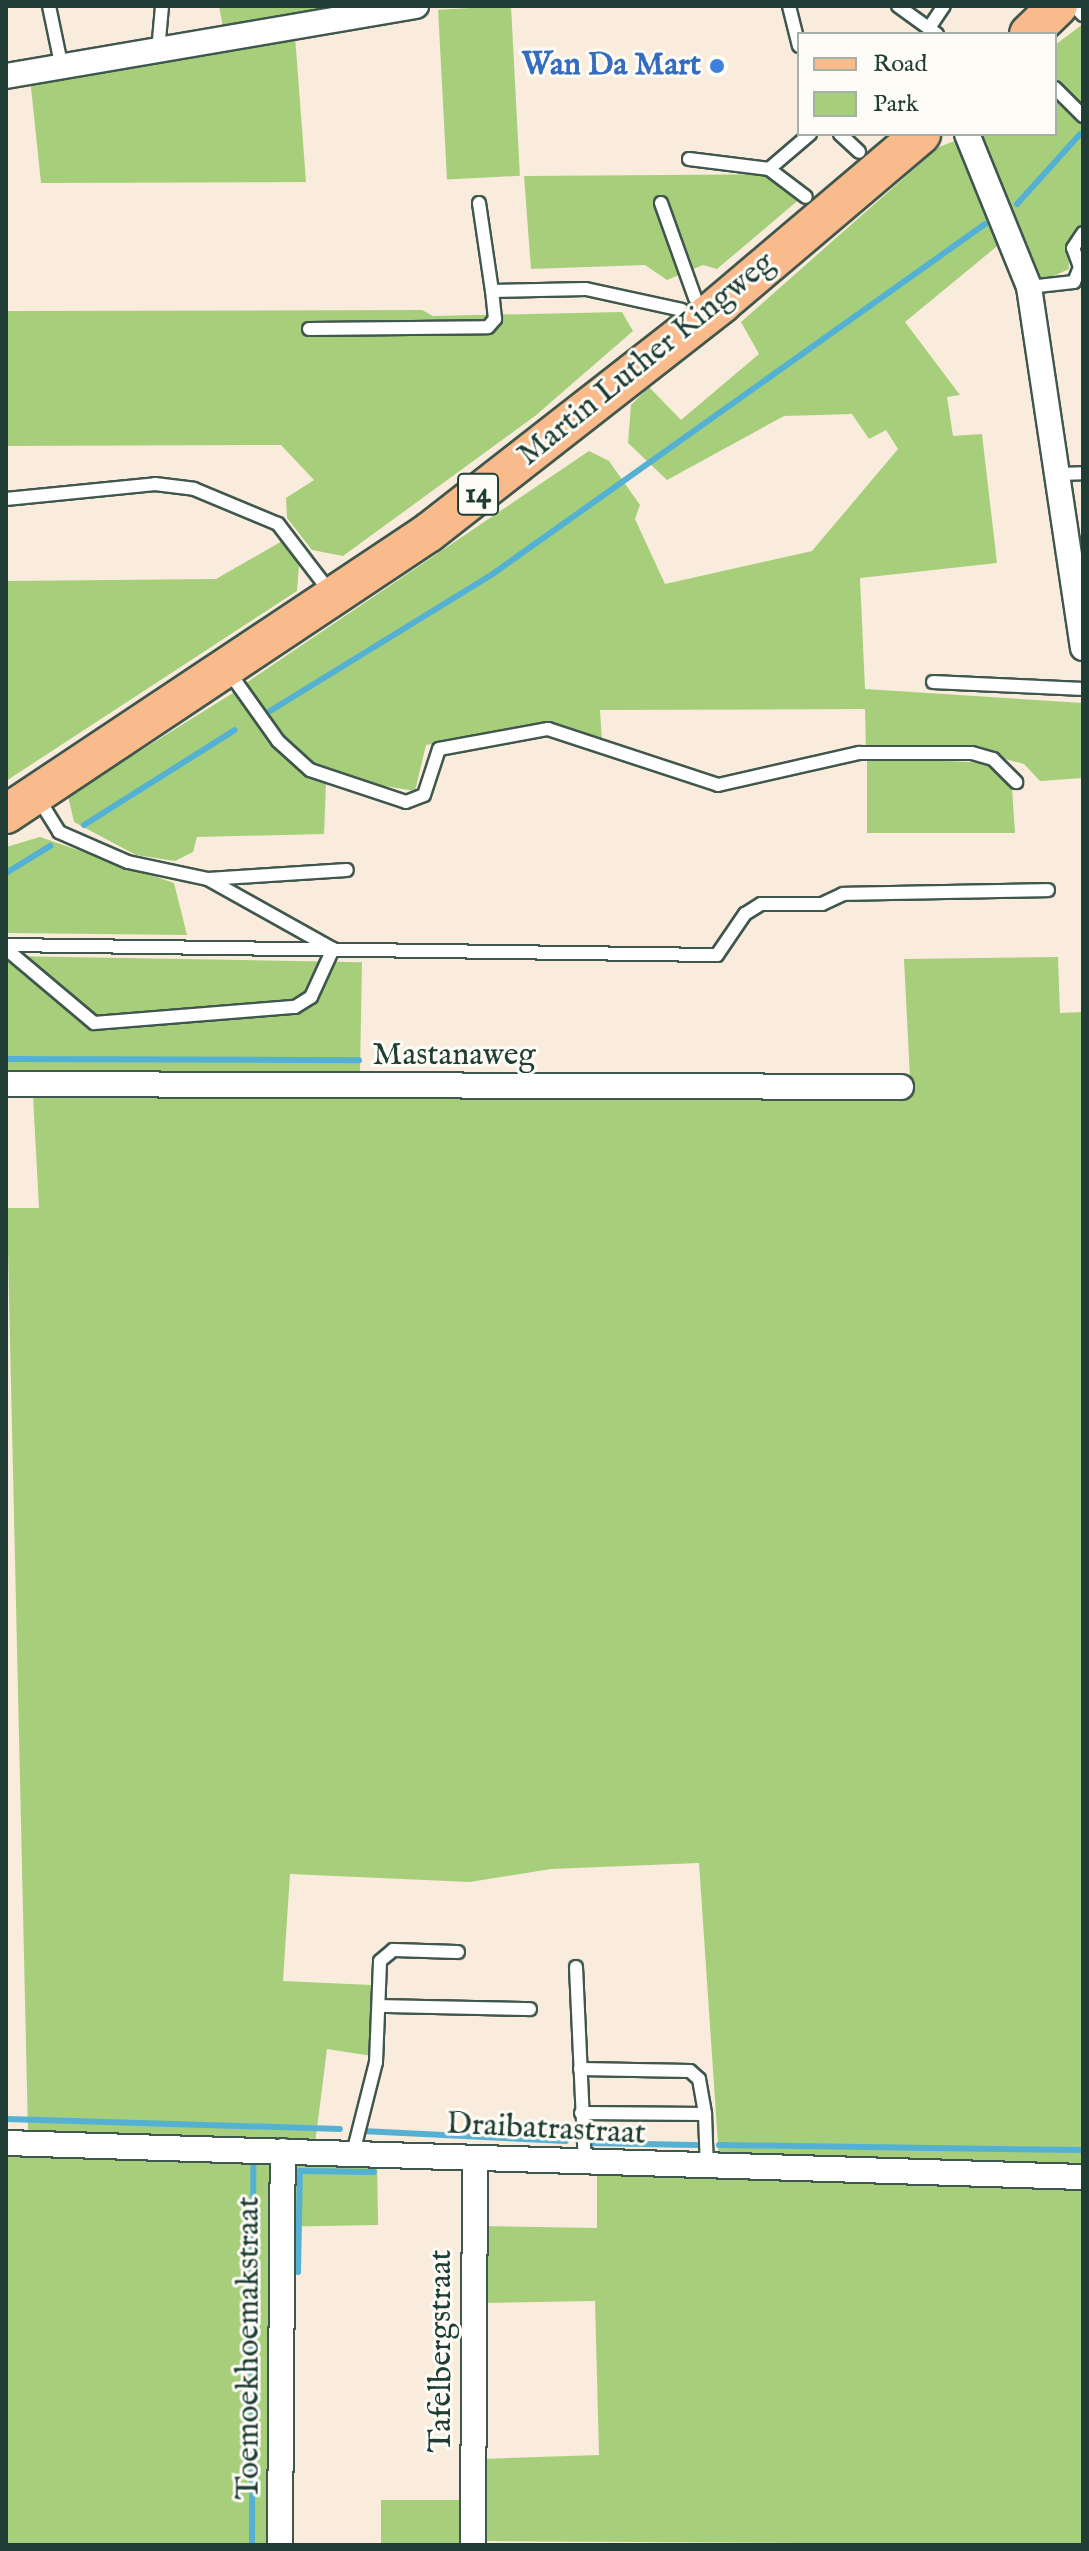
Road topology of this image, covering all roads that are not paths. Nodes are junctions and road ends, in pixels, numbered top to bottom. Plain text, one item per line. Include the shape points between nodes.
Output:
1 (49, 6) edge
2 (162, 6) edge
3 (416, 6) edge
4 (789, 6) edge
5 (898, 6) edge
6 (944, 6) edge
7 (1058, 6) edge
8 (1074, 6) edge
9 (1083, 15) edge
10 (934, 30) edge
11 (1031, 32) edge
12 (797, 38) edge
13 (158, 51) junction
14 (62, 68) junction
15 (6, 76) edge
16 (1057, 90) edge
17 (1083, 116) edge
18 (808, 136) edge
19 (842, 136) edge
20 (919, 136) edge
21 (968, 136) edge
22 (859, 152) dead end
23 (689, 159) dead end
24 (769, 169) junction
25 (806, 197) dead end
26 (479, 203) dead end
27 (661, 203) dead end
28 (1083, 233) edge
29 (1029, 287) junction
30 (492, 291) junction
31 (695, 298) dead end
32 (682, 310) dead end
33 (309, 329) dead end
34 (1071, 473) edge
35 (6, 499) edge
36 (324, 584) dead end
37 (1082, 638) edge
38 (229, 672) junction
39 (933, 682) dead end
40 (1083, 689) edge
41 (1016, 782) dead end
42 (21, 805) edge
43 (347, 870) dead end
44 (208, 879) junction
45 (1048, 890) dead end
46 (6, 947) edge
47 (333, 949) junction
48 (6, 1084) edge
49 (901, 1087) dead end
50 (458, 1952) dead end
51 (576, 1967) dead end
52 (382, 2006) junction
53 (530, 2009) dead end
54 (580, 2069) junction
55 (581, 2113) junction
56 (705, 2114) junction
57 (6, 2143) edge
58 (283, 2151) junction
59 (353, 2153) junction
60 (475, 2158) junction
61 (585, 2165) junction
62 (707, 2168) junction
63 (1083, 2177) edge
64 (280, 2545) edge
65 (473, 2545) edge

1 - 14 lane
2 - 13 lane
3 - 13 street
4 - 12 lane
5 - 10 lane via 917,25
6 - 10 lane
7 - 11 main road
8 - 9 lane
13 - 14 street
14 - 15 street
16 - 17 lane
18 - 24 lane
19 - 22 lane
20 - 38 main road, Martin Luther Kingweg / 14 via 722,303 428,533
21 - 29 street
23 - 24 lane
24 - 25 lane
26 - 30 lane
27 - 31 lane
28 - 29 lane via 1073,248 1080,267 1074,282
29 - 34 street
30 - 32 lane via 586,289
30 - 33 lane via 495,319 488,327
34 - 37 street
35 - 36 lane via 155,484 194,489 278,524
38 - 41 lane via 278,741 310,770 406,802 424,795 439,749 510,730 569,733 718,785 859,753 972,753 993,759
38 - 42 main road, Martin Luther Kingweg / 14
39 - 40 lane
42 - 44 lane via 87,849
43 - 44 lane
44 - 47 lane
45 - 47 lane via 843,894 822,904 761,904 745,914 717,955
46 - 47 lane
46 - 47 lane via 94,1023 295,1007 318,986
48 - 49 street, Mastanaweg
50 - 52 lane via 386,1954
51 - 54 lane
52 - 53 lane
52 - 59 lane
54 - 55 lane
54 - 56 lane via 690,2071
55 - 56 lane
55 - 61 lane
56 - 62 lane
57 - 58 street, Draibatrastraat
58 - 59 street, Draibatrastraat
58 - 64 street, Toemoekhoemakstraat
59 - 60 street, Draibatrastraat
60 - 61 street, Draibatrastraat
60 - 65 street, Tafelbergstraat
61 - 62 street, Draibatrastraat
62 - 63 street, Draibatrastraat

